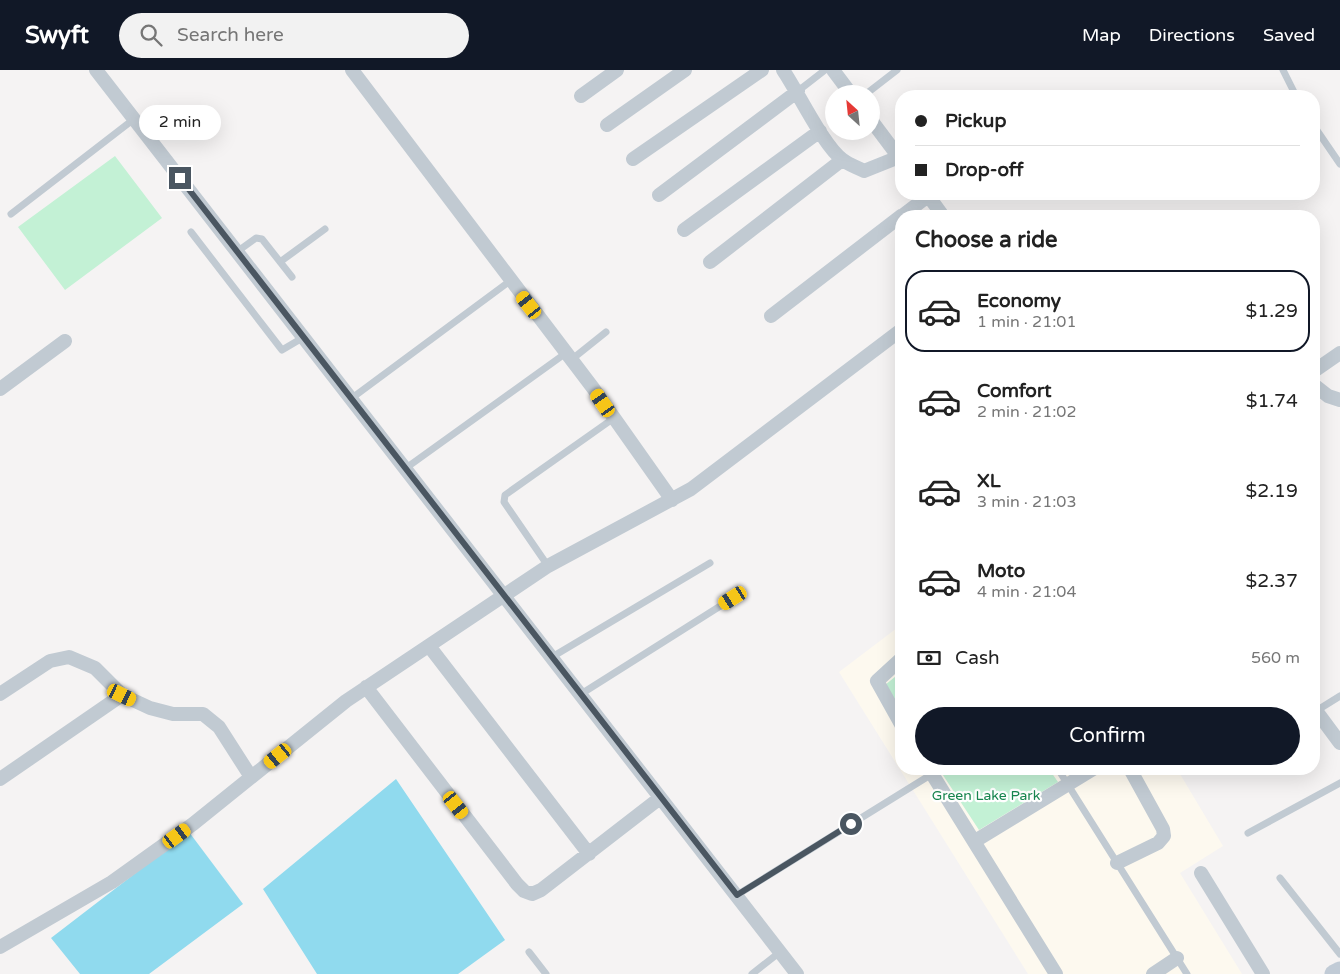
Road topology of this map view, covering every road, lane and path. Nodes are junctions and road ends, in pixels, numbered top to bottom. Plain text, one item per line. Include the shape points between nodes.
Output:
1 (96, 70) edge
2 (352, 70) edge
3 (617, 70) edge
4 (685, 70) edge
5 (762, 70) edge
6 (783, 70) edge
7 (826, 70) edge
8 (833, 70) edge
9 (897, 70) edge
10 (1283, 70) edge
11 (844, 85) edge
12 (878, 85) edge
13 (1293, 90) edge
14 (798, 91) junction
15 (582, 96) dead end
16 (135, 119) junction
17 (607, 125) dead end
18 (820, 131) junction
19 (880, 132) edge
20 (1320, 135) edge
21 (895, 151) edge
22 (633, 159) dead end
23 (842, 160) junction
24 (895, 160) edge
25 (1340, 164) edge
26 (659, 195) dead end
27 (921, 200) edge
28 (931, 200) edge
29 (908, 210) edge
30 (939, 210) edge
31 (11, 214) dead end
32 (895, 221) edge
33 (325, 229) dead end
34 (684, 230) dead end
35 (191, 232) dead end
36 (238, 251) junction
37 (280, 262) junction
38 (710, 262) dead end
39 (292, 277) dead end
40 (510, 281) junction
41 (771, 316) dead end
42 (606, 332) dead end
43 (895, 335) edge
44 (304, 336) junction
45 (65, 341) dead end
46 (1340, 353) edge
47 (569, 356) junction
48 (1320, 367) edge
49 (0, 389) edge
50 (1320, 390) edge
51 (352, 398) junction
52 (1340, 400) edge
53 (614, 418) junction
54 (406, 468) junction
55 (672, 500) junction
56 (710, 563) dead end
57 (548, 566) junction
58 (505, 595) junction
59 (733, 598) dead end
60 (429, 646) junction
61 (552, 657) junction
62 (895, 664) edge
63 (366, 688) junction
64 (0, 694) edge
65 (581, 694) junction
66 (122, 695) junction
67 (1340, 696) edge
68 (1320, 706) edge
69 (895, 714) edge
70 (1320, 716) edge
71 (1340, 743) edge
72 (925, 775) edge
73 (934, 775) edge
74 (1062, 775) edge
75 (1083, 775) edge
76 (1133, 775) edge
77 (251, 777) junction
78 (0, 779) edge
79 (1340, 783) edge
80 (1067, 784) junction
81 (660, 798) junction
82 (1248, 833) dead end
83 (975, 841) junction
84 (589, 854) junction
85 (1117, 863) junction
86 (1202, 873) dead end
87 (1280, 878) dead end
88 (737, 895) junction
89 (0, 947) edge
90 (529, 952) dead end
91 (780, 952) junction
92 (1340, 954) edge
93 (1177, 958) junction
94 (1340, 971) edge
95 (546, 974) edge
96 (752, 974) edge
97 (797, 974) edge
98 (1056, 974) edge
99 (1153, 974) edge
100 (1187, 974) edge
101 (1264, 974) edge
102 (1334, 974) edge

1 - 16 street
2 - 40 street
3 - 15 street
4 - 17 street
5 - 22 street
6 - 14 street
7 - 14 lane
8 - 11 street
9 - 12 lane
10 - 13 lane
14 - 18 street
14 - 26 street
16 - 31 lane
16 - 36 street
18 - 23 street
18 - 34 street
19 - 21 street
20 - 25 lane
23 - 24 street via 864,171
23 - 38 street
27 - 29 street
28 - 30 street
32 - 41 street
33 - 37 lane
35 - 44 lane via 282,350
36 - 37 lane via 256,238 262,239
36 - 44 street
37 - 39 lane
40 - 47 street
40 - 51 lane
42 - 47 lane
43 - 55 street
44 - 51 street
45 - 49 street
46 - 48 street
47 - 53 street
47 - 54 lane
50 - 52 street
51 - 54 street
53 - 55 street
53 - 57 lane via 504,495 504,502
54 - 58 street
55 - 57 street
56 - 61 lane
57 - 58 street
58 - 60 street
58 - 61 street
59 - 65 lane
60 - 63 street
60 - 84 street
61 - 65 street
62 - 69 street via 876,681
63 - 77 street
63 - 84 street via 524,891 532,894 541,890
64 - 66 street via 50,661 68,657 95,668
65 - 81 street
66 - 77 street via 173,714 203,714 219,727
66 - 78 street
67 - 68 lane
70 - 71 street
72 - 88 lane
73 - 83 street
74 - 80 lane
75 - 80 street
76 - 85 street via 1164,836 1158,843
77 - 89 street via 193,824 112,882
79 - 82 lane
80 - 83 street
80 - 85 lane
81 - 84 street
81 - 88 street
83 - 98 street
85 - 93 lane
86 - 101 street
87 - 92 lane
88 - 91 street
90 - 95 lane
91 - 96 lane
91 - 97 street
93 - 99 street
93 - 100 lane
94 - 102 main road

